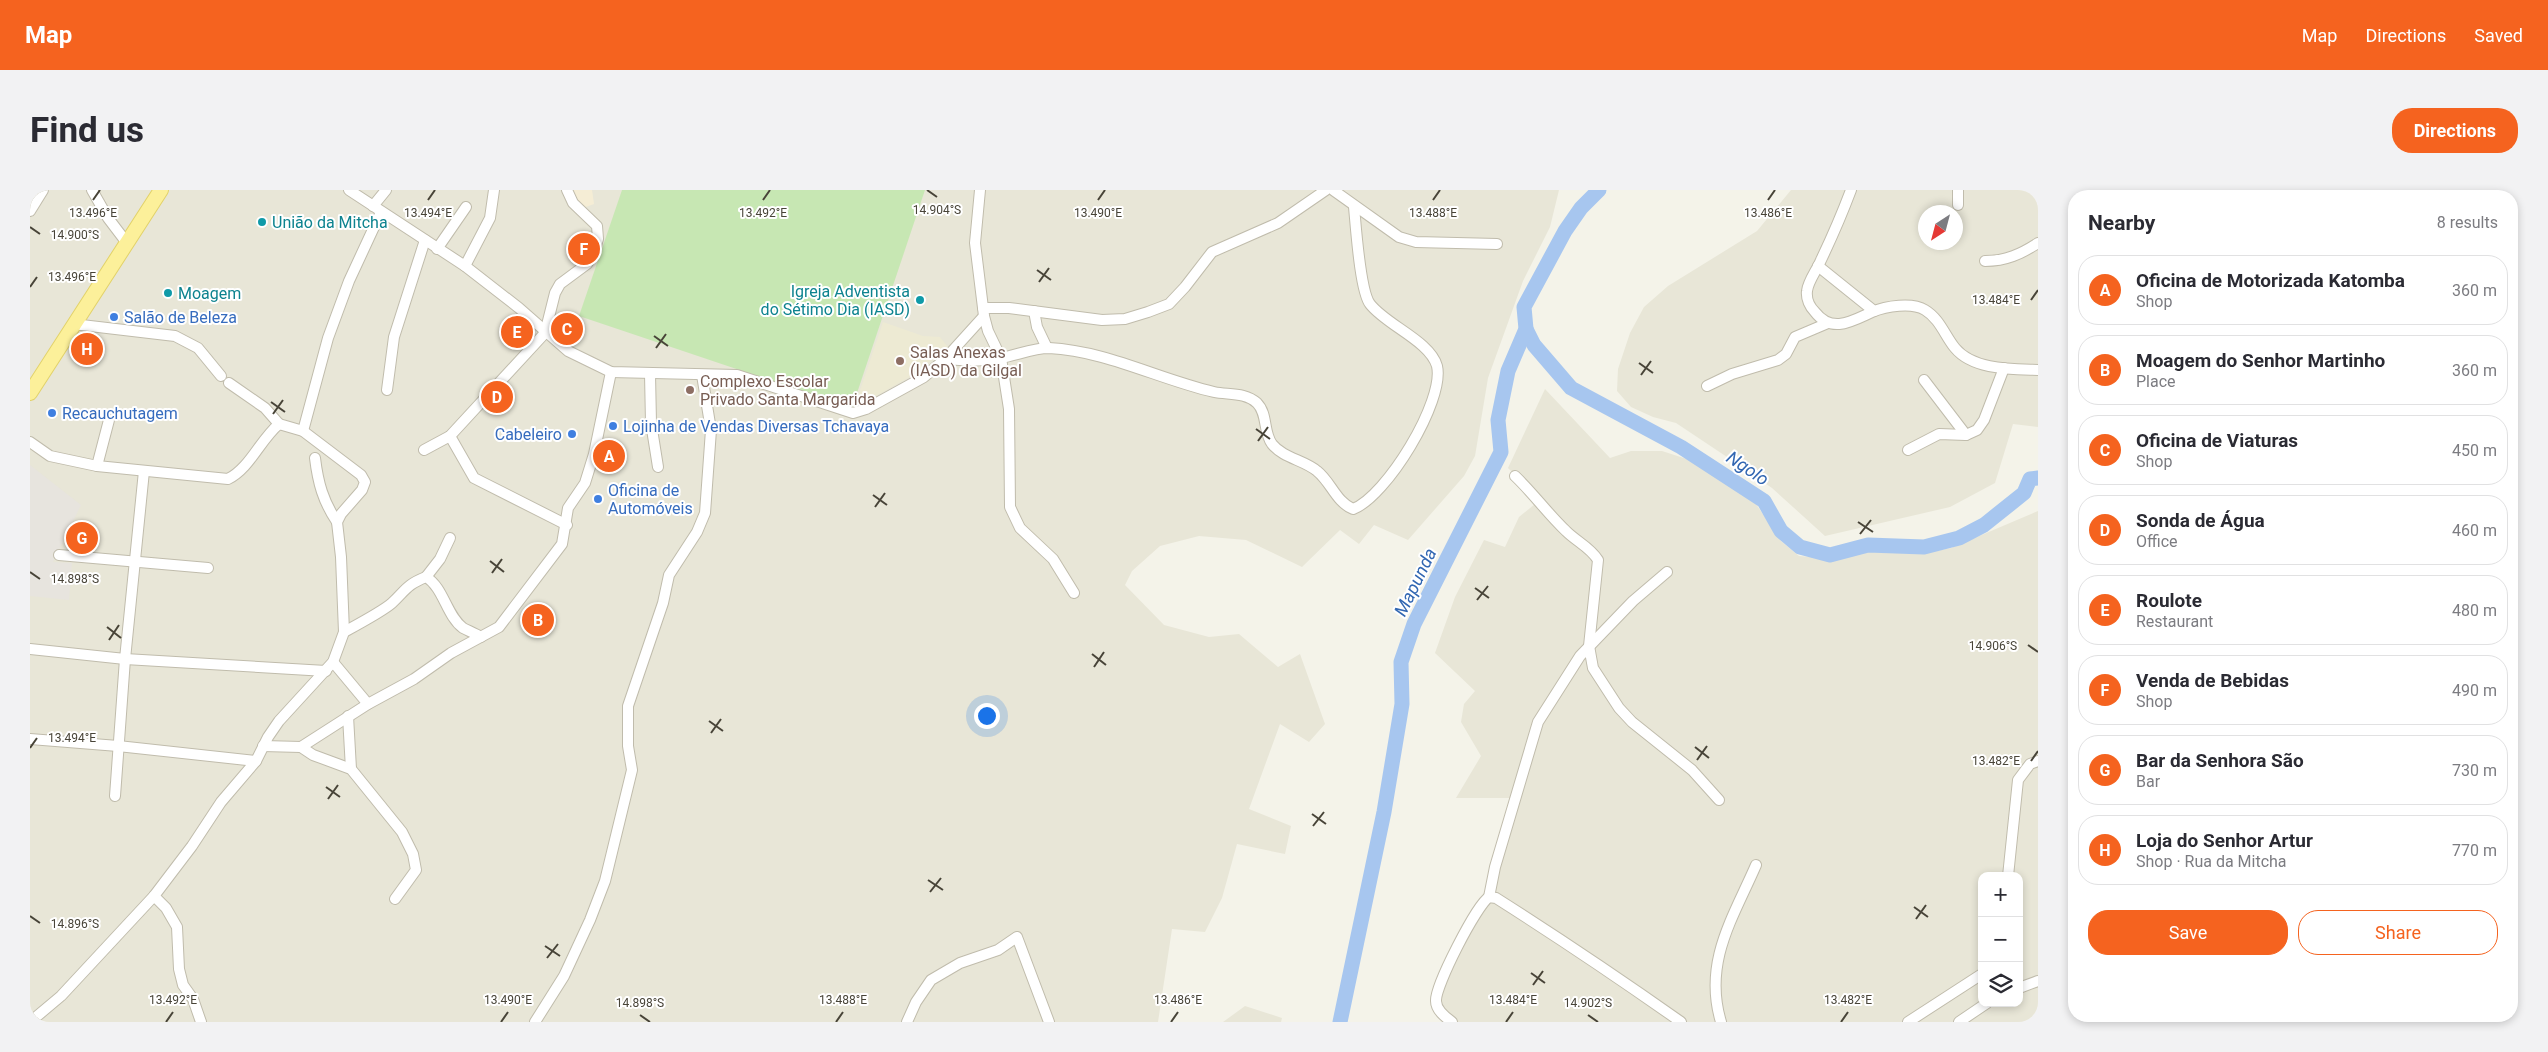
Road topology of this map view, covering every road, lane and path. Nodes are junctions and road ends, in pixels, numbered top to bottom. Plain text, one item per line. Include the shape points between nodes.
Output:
1 (43, 190) edge
2 (92, 190) edge
3 (162, 190) edge
4 (348, 190) edge
5 (386, 190) edge
6 (494, 190) edge
7 (567, 190) edge
8 (980, 190) edge
9 (1326, 190) edge
10 (1334, 190) edge
11 (1851, 190) edge
12 (1958, 190) edge
13 (1958, 205) dead end
14 (1354, 207) junction
15 (466, 208) dead end
16 (377, 209) junction
17 (30, 211) edge
18 (425, 240) junction
19 (127, 243) junction
20 (2038, 243) edge
21 (1497, 244) dead end
22 (437, 249) junction
23 (1985, 261) dead end
24 (465, 266) junction
25 (1818, 266) junction
26 (1874, 311) junction
27 (984, 312) junction
28 (1034, 312) junction
29 (1828, 323) junction
30 (73, 324) junction
31 (545, 333) junction
32 (1047, 348) junction
33 (1001, 358) junction
34 (945, 359) junction
35 (2004, 368) junction
36 (2038, 370) edge
37 (611, 372) junction
38 (650, 374) junction
39 (702, 375) junction
40 (1924, 380) dead end
41 (1706, 386) dead end
42 (387, 390) dead end
43 (30, 393) edge
44 (109, 420) dead end
45 (279, 424) junction
46 (303, 431) junction
47 (1966, 435) junction
48 (450, 436) junction
49 (30, 442) edge
50 (424, 450) dead end
51 (1908, 450) dead end
52 (316, 458) dead end
53 (97, 466) junction
54 (658, 467) dead end
55 (144, 471) junction
56 (1515, 476) dead end
57 (337, 522) junction
58 (566, 525) junction
59 (450, 538) dead end
60 (59, 555) dead end
61 (135, 562) junction
62 (208, 568) dead end
63 (1667, 572) dead end
64 (426, 577) junction
65 (1074, 593) dead end
66 (344, 632) junction
67 (481, 637) junction
68 (1589, 646) junction
69 (30, 649) edge
70 (124, 658) junction
71 (333, 662) junction
72 (326, 671) junction
73 (368, 704) junction
74 (348, 716) junction
75 (30, 739) edge
76 (118, 746) junction
77 (263, 746) junction
78 (301, 747) junction
79 (256, 761) junction
80 (2038, 761) edge
81 (351, 770) junction
82 (115, 796) dead end
83 (1719, 800) dead end
84 (1756, 865) dead end
85 (2008, 872) edge
86 (154, 896) junction
87 (1488, 897) junction
88 (395, 899) dead end
89 (1978, 977) edge
90 (2038, 982) edge
91 (2023, 987) edge
92 (1981, 1007) edge
93 (30, 1022) edge
94 (201, 1022) edge
95 (535, 1022) edge
96 (907, 1022) edge
97 (1049, 1022) edge
98 (1452, 1022) edge
99 (1681, 1022) edge
100 (1721, 1022) edge
101 (1908, 1022) edge
102 (1959, 1022) edge

1 - 17 street
2 - 19 street
3 - 19 main road
4 - 16 street
5 - 16 street
6 - 24 street via 490,218
7 - 31 street via 573,203 597,226 598,239 587,264 565,279 555,293
8 - 27 street via 975,243
9 - 28 street via 1278,223 1212,252 1169,304 1125,319 1102,320
10 - 14 street
11 - 25 street
12 - 13 street
14 - 21 street via 1399,237 1416,242
14 - 32 street via 1364,290 1369,304 1428,351 1436,364 1438,377 1434,398 1408,450 1371,497 1358,507 1348,506 1318,471 1274,446 1266,436 1262,409 1256,401 1214,392 1100,355
15 - 22 street
16 - 18 street
16 - 46 street via 334,322
18 - 22 street
18 - 42 street via 394,336
19 - 30 main road
20 - 23 street via 2013,257
22 - 24 street
24 - 31 street
25 - 26 street
25 - 29 street via 1807,290 1807,298 1811,308
26 - 29 street via 1849,323
26 - 35 street via 1911,306 1924,310 1966,358
27 - 28 street
27 - 33 street via 988,332
27 - 34 street
28 - 32 street
29 - 41 street via 1795,337 1786,354 1778,360
30 - 43 main road
30 - 45 street via 175,336 198,348 225,379 265,408
31 - 37 street via 568,351
31 - 48 street
32 - 33 street
33 - 34 street
33 - 65 street via 1009,410 1010,506 1020,528 1053,559
34 - 39 street via 924,376 854,413 737,375
35 - 36 street
35 - 47 street via 1984,420 1977,430
37 - 38 street
37 - 58 street via 594,454 585,483 568,508
38 - 39 street
38 - 54 street via 651,423
39 - 95 street via 711,430 705,514 670,575 628,706 632,770 605,881 564,976
40 - 47 street
44 - 53 street
45 - 46 street
45 - 55 street via 243,468 228,479
46 - 57 street via 361,475 365,482
47 - 51 street via 1939,434
48 - 50 street
48 - 58 street via 474,478
49 - 53 street via 50,456
52 - 57 street via 321,493
53 - 55 street
55 - 61 street
56 - 68 street via 1566,532 1593,552 1598,560
57 - 66 street via 342,557
58 - 67 street via 562,544 538,579 499,627
59 - 64 street
60 - 61 street
61 - 62 street
61 - 70 street
63 - 68 street
64 - 66 street via 413,582 392,603
64 - 67 street via 436,582 462,627
66 - 71 street
67 - 73 street
68 - 83 street via 1593,668 1619,708 1692,770
68 - 87 street via 1556,690 1538,722
69 - 70 street
70 - 72 street
70 - 76 street
71 - 72 street
71 - 73 street
72 - 77 street via 279,721
73 - 74 street
74 - 78 street
74 - 81 street
75 - 76 street
76 - 79 street
76 - 82 street
77 - 78 street
77 - 79 street
78 - 81 street
79 - 86 street via 221,802
80 - 85 street via 2030,764 2018,780
81 - 88 street via 402,832 413,854 416,870
84 - 100 street via 1715,966 1716,1005
86 - 93 street via 61,996
86 - 94 street via 177,927 181,977
87 - 98 street via 1482,902 1438,988 1436,1002 1442,1015
87 - 99 street via 1496,898 1606,968
89 - 101 street
90 - 91 street
92 - 102 street
96 - 97 street via 931,980 960,963 998,950 1017,937

